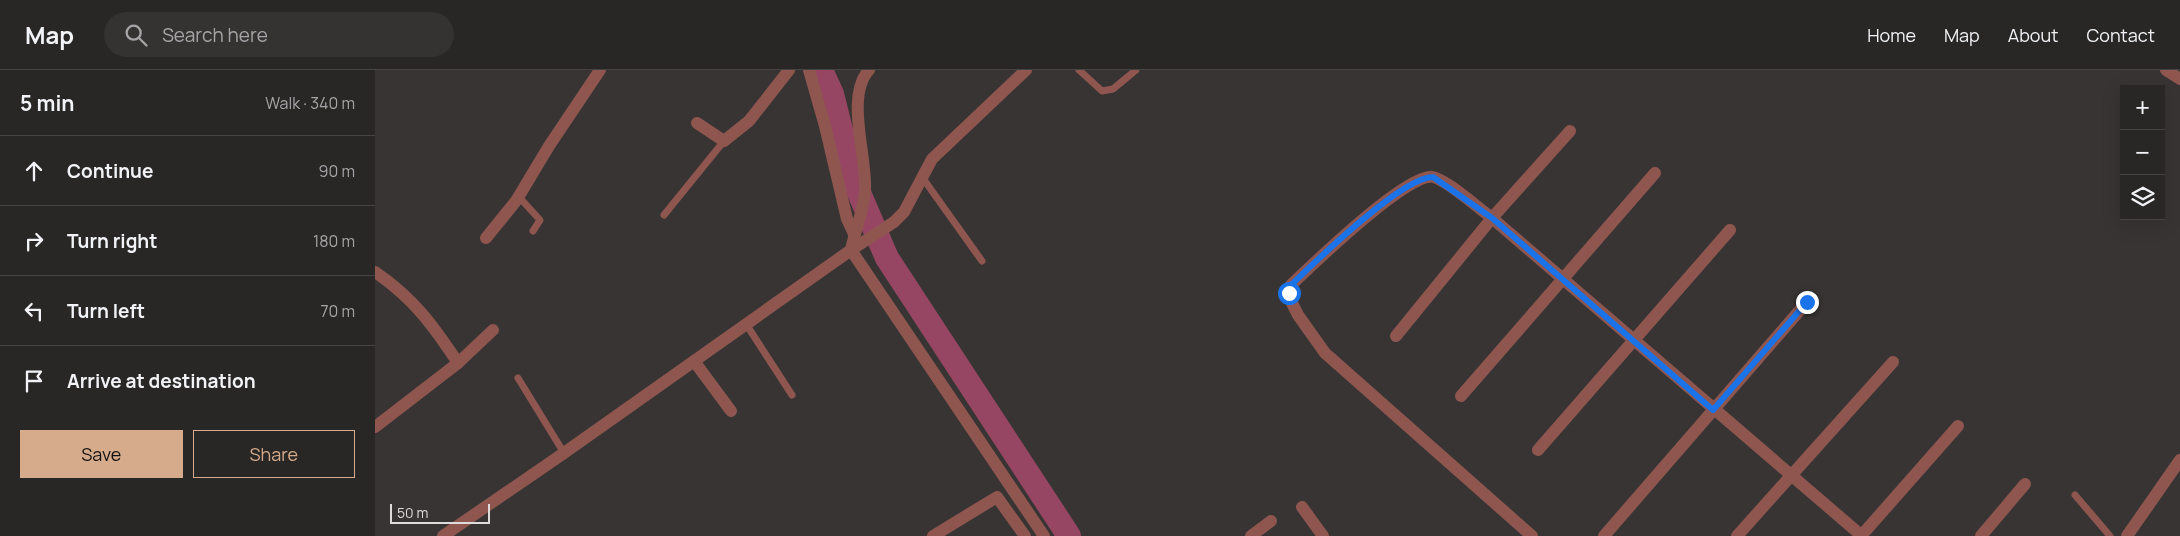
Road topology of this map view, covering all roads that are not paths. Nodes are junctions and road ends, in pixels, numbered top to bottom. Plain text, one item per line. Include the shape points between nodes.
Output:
1 (600, 70) edge
2 (789, 70) edge
3 (809, 70) edge
4 (869, 70) edge
5 (1027, 70) edge
6 (1079, 70) edge
7 (1136, 70) edge
8 (2167, 70) edge
9 (2180, 79) edge
10 (697, 123) dead end
11 (1570, 131) dead end
12 (724, 141) junction
13 (1655, 173) dead end
14 (922, 178) junction
15 (519, 197) junction
16 (664, 215) dead end
17 (1492, 218) junction
18 (1729, 230) dead end
19 (533, 231) dead end
20 (859, 233) junction
21 (486, 238) dead end
22 (851, 250) junction
23 (982, 261) dead end
24 (375, 272) edge
25 (1563, 279) junction
26 (1807, 302) dead end
27 (746, 324) junction
28 (493, 330) dead end
29 (1396, 336) dead end
30 (1632, 339) junction
31 (694, 361) junction
32 (1893, 362) dead end
33 (458, 363) junction
34 (519, 378) dead end
35 (793, 395) dead end
36 (1461, 396) dead end
37 (1713, 410) junction
38 (731, 411) dead end
39 (1958, 426) dead end
40 (375, 427) edge
41 (1538, 450) dead end
42 (564, 454) junction
43 (2180, 461) edge
44 (1791, 475) junction
45 (2025, 484) dead end
46 (2075, 495) dead end
47 (1302, 507) dead end
48 (1271, 521) dead end
49 (443, 536) edge
50 (933, 536) edge
51 (1025, 536) edge
52 (1044, 536) edge
53 (1251, 536) edge
54 (1323, 536) edge
55 (1532, 536) edge
56 (1604, 536) edge
57 (1737, 536) edge
58 (1861, 536) edge
59 (1981, 536) edge
60 (2110, 536) edge
61 (2127, 536) edge

1 - 15 street
2 - 12 street via 749,121
3 - 20 street via 847,219
4 - 20 street via 858,89 857,107 865,168
5 - 14 street via 932,160
6 - 7 lane via 1102,91 1108,91
8 - 9 street
10 - 12 street
11 - 17 street
12 - 16 lane
13 - 25 street
14 - 20 street via 904,212 883,230
14 - 23 lane
15 - 19 lane via 540,220
15 - 21 street
17 - 25 street
17 - 29 street
17 - 55 street via 1451,188 1433,177 1425,177 1406,186 1370,212 1291,285 1289,293 1298,316 1325,354
18 - 30 street
20 - 22 street
22 - 27 street
22 - 52 street
24 - 33 street via 425,314
25 - 30 street
25 - 36 street
26 - 37 street
27 - 31 street
27 - 35 lane
28 - 33 street
30 - 37 street
30 - 41 street
31 - 38 street
31 - 42 street
32 - 44 street
33 - 40 street
34 - 42 lane
37 - 44 street
37 - 56 street
39 - 58 street
42 - 49 street
43 - 61 street
44 - 57 street
44 - 58 street
45 - 59 street
46 - 60 lane
47 - 54 street
48 - 53 street
50 - 51 street via 997,497

